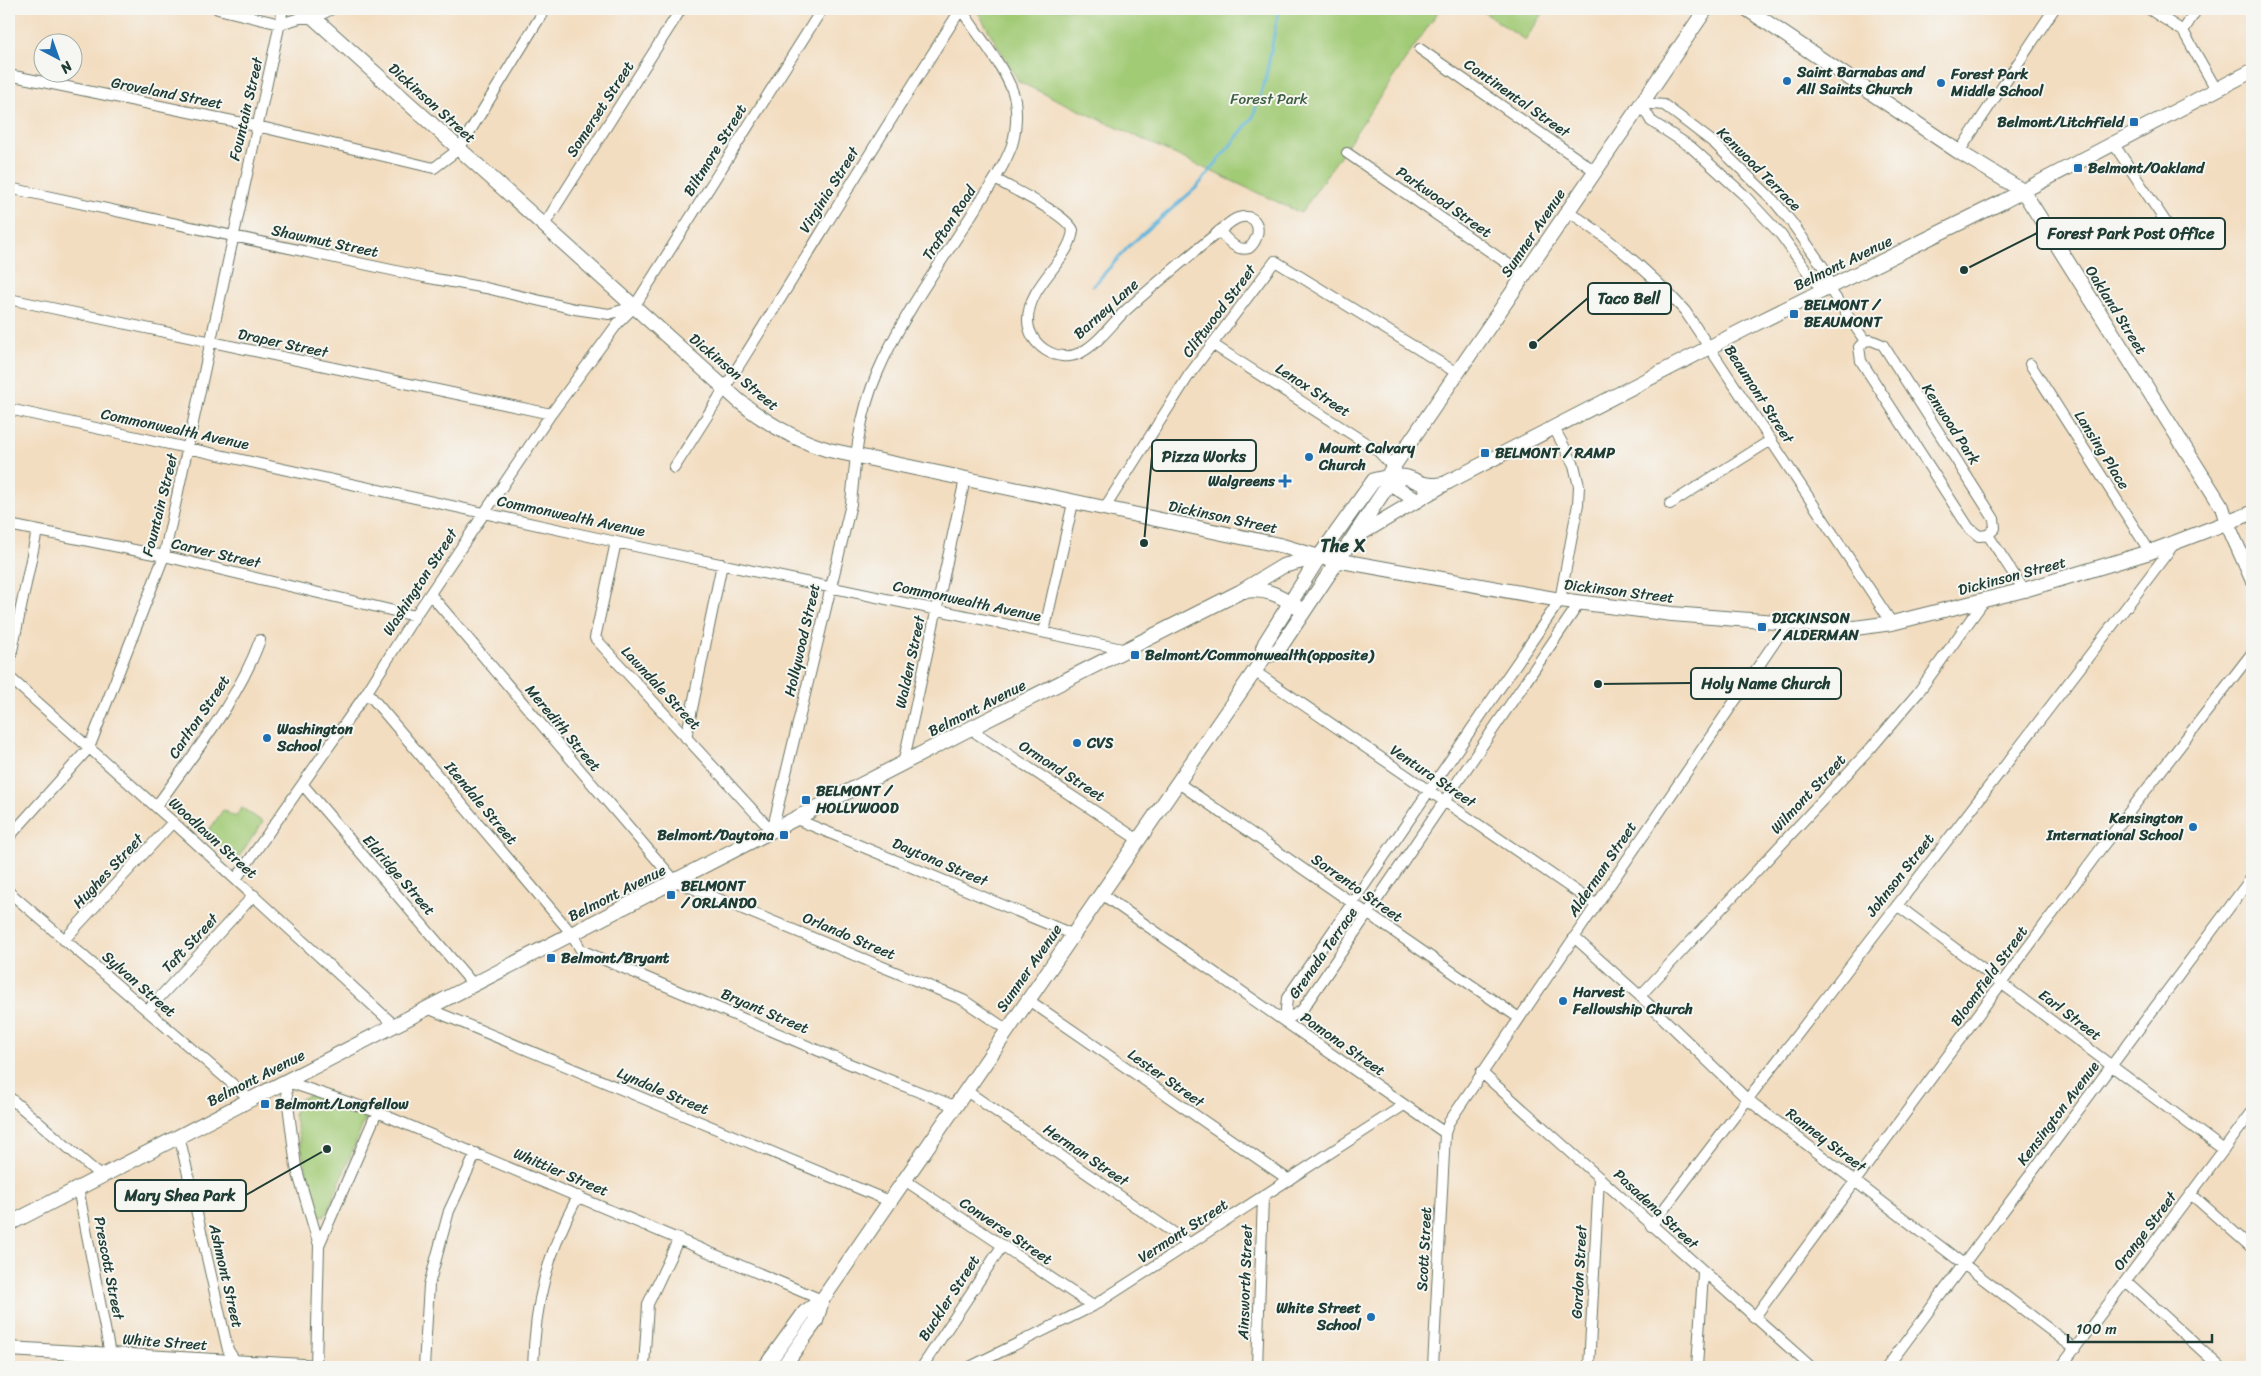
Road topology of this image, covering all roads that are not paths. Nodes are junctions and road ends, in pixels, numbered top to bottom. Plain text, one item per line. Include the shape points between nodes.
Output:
1 (218, 9) edge
2 (283, 9) edge
3 (332, 9) edge
4 (545, 9) edge
5 (681, 9) edge
6 (822, 9) edge
7 (961, 9) edge
8 (1706, 9) edge
9 (1747, 9) edge
10 (2054, 9) edge
11 (2149, 9) edge
12 (2197, 9) edge
13 (309, 13) edge
14 (280, 24) junction
15 (2183, 31) junction
16 (1420, 49) dead end
17 (2252, 71) edge
18 (9, 75) edge
19 (2216, 89) junction
20 (1641, 103) junction
21 (257, 126) junction
22 (2113, 143) junction
23 (459, 149) junction
24 (1347, 152) dead end
25 (1959, 152) junction
26 (1596, 171) junction
27 (995, 179) junction
28 (1755, 182) junction
29 (9, 188) edge
30 (2022, 191) junction
31 (1743, 194) junction
32 (1568, 212) junction
33 (544, 225) junction
34 (1219, 231) dead end
35 (233, 236) junction
36 (2175, 236) dead end
37 (1524, 275) junction
38 (1829, 288) junction
39 (9, 299) edge
40 (634, 307) junction
41 (1866, 341) junction
42 (212, 343) junction
43 (1212, 344) junction
44 (1710, 347) junction
45 (2030, 364) dead end
46 (1457, 373) junction
47 (725, 389) junction
48 (9, 409) edge
49 (551, 414) junction
50 (1554, 428) junction
51 (1771, 440) junction
52 (189, 447) junction
53 (855, 456) junction
54 (674, 468) dead end
55 (1392, 473) junction
56 (965, 479) junction
57 (1448, 482) junction
58 (1417, 501) junction
59 (1073, 503) junction
60 (1670, 504) dead end
61 (1104, 509) junction
62 (484, 512) junction
63 (2252, 513) edge
64 (2227, 523) junction
65 (9, 525) edge
66 (37, 531) junction
67 (1988, 535) junction
68 (1355, 537) junction
69 (616, 542) junction
70 (2174, 544) junction
71 (2150, 552) junction
72 (164, 556) junction
73 (1319, 557) junction
74 (1340, 560) junction
75 (722, 564) junction
76 (2252, 579) edge
77 (830, 587) junction
78 (2024, 590) junction
79 (1240, 592) junction
80 (430, 594) junction
81 (1560, 600) junction
82 (1984, 601) junction
83 (1290, 602) junction
84 (1580, 602) junction
85 (936, 610) junction
86 (1305, 612) junction
87 (415, 616) junction
88 (1892, 623) junction
89 (1787, 624) junction
90 (1044, 632) junction
91 (260, 640) dead end
92 (1127, 650) junction
93 (2252, 653) edge
94 (1265, 656) junction
95 (9, 665) edge
96 (1254, 671) junction
97 (9, 677) edge
98 (367, 692) junction
99 (970, 729) junction
100 (686, 738) junction
101 (88, 748) junction
102 (903, 764) junction
103 (1178, 782) junction
104 (303, 785) junction
105 (1428, 791) junction
106 (1444, 802) junction
107 (156, 807) junction
108 (796, 819) junction
109 (173, 822) junction
110 (772, 831) junction
111 (9, 838) edge
112 (1137, 839) junction
113 (2252, 877) edge
114 (236, 879) junction
115 (675, 881) junction
116 (9, 892) edge
117 (1100, 892) junction
118 (254, 895) junction
119 (1352, 903) junction
120 (1596, 905) junction
121 (1896, 905) junction
122 (1369, 914) junction
123 (572, 934) junction
124 (1072, 934) junction
125 (1574, 937) junction
126 (64, 940) junction
127 (2002, 983) junction
128 (473, 984) junction
129 (1640, 996) junction
130 (1027, 999) junction
131 (427, 1008) junction
132 (148, 1012) junction
133 (1519, 1018) junction
134 (1286, 1021) junction
135 (394, 1025) junction
136 (1006, 1030) junction
137 (2112, 1065) junction
138 (1481, 1072) junction
139 (285, 1081) junction
140 (965, 1090) junction
141 (9, 1097) edge
142 (250, 1099) junction
143 (1747, 1099) junction
144 (1404, 1105) junction
145 (954, 1106) junction
146 (377, 1112) junction
147 (2252, 1112) edge
148 (1445, 1133) junction
149 (179, 1136) junction
150 (2224, 1150) junction
151 (476, 1153) junction
152 (101, 1176) junction
153 (1599, 1178) junction
154 (903, 1179) junction
155 (1289, 1180) junction
156 (1855, 1182) junction
157 (78, 1188) junction
158 (2191, 1194) junction
159 (578, 1196) junction
160 (1263, 1197) junction
161 (889, 1201) junction
162 (9, 1224) edge
163 (1651, 1226) junction
164 (679, 1238) junction
165 (1190, 1244) junction
166 (319, 1245) junction
167 (1002, 1246) junction
168 (2252, 1248) edge
169 (1963, 1264) junction
170 (1703, 1272) junction
171 (2126, 1281) junction
172 (822, 1300) junction
173 (1093, 1306) junction
174 (1754, 1318) junction
175 (9, 1349) edge
176 (2075, 1349) junction
177 (110, 1354) junction
178 (235, 1365) edge
179 (96, 1367) edge
180 (318, 1367) edge
181 (424, 1367) edge
182 (533, 1367) edge
183 (644, 1367) edge
184 (765, 1367) edge
185 (783, 1367) edge
186 (922, 1367) edge
187 (970, 1367) edge
188 (1257, 1367) edge
189 (1433, 1367) edge
190 (1589, 1367) edge
191 (1698, 1367) edge
192 (1810, 1367) edge
193 (1888, 1367) edge
194 (2061, 1367) edge
195 (2220, 1367) edge

1 - 14 street
2 - 14 street, Fountain Street
3 - 13 street
4 - 23 street
5 - 33 street, Somerset Street
6 - 40 street, Biltmore Street
7 - 27 street, Trafton Road via 999,66 1014,99 1014,136
7 - 47 street, Virginia Street
8 - 20 main road, Sumner Avenue
9 - 25 main road, Oakland Street
10 - 25 street
11 - 15 street
12 - 15 street
13 - 14 street
13 - 23 main road, Dickinson Street
14 - 21 street, Fountain Street
15 - 19 street
16 - 26 street, Continental Street
17 - 19 main road, Belmont Avenue
18 - 21 street, Groveland Street
19 - 22 main road, Belmont Avenue
20 - 26 main road, Sumner Avenue
20 - 28 street, Kenwood Terrace via 1665,106 1714,143
20 - 31 street, Kenwood Terrace via 1651,121 1690,147
21 - 23 street, Groveland Street via 434,168
21 - 35 street, Fountain Street
22 - 30 main road, Belmont Avenue
22 - 36 street
23 - 33 main road, Dickinson Street
24 - 37 street, Parkwood Street
25 - 30 main road, Oakland Street
26 - 32 main road, Sumner Avenue
27 - 34 street, Barney Lane via 1058,215 1073,230 1064,252 1036,292 1029,310 1028,323 1033,338 1054,354 1074,355 1090,346
27 - 53 street, Trafton Road via 884,358 866,406
28 - 31 street
28 - 38 street, Kenwood Terrace via 1784,213 1817,257 1826,271
29 - 35 street, Shawmut Street
30 - 38 main road, Belmont Avenue
30 - 64 main road, Oakland Street via 2222,507
31 - 38 street, Kenwood Terrace via 1781,235 1815,282
32 - 37 main road, Sumner Avenue
32 - 44 street, Beaumont Street via 1645,269 1685,311
33 - 40 main road, Dickinson Street
35 - 40 street, Shawmut Street via 575,309 609,314
35 - 42 street, Fountain Street
37 - 46 main road, Sumner Avenue
38 - 41 street
38 - 44 main road, Belmont Avenue
39 - 42 street, Draper Street
40 - 47 main road, Dickinson Street
40 - 49 street, Washington Street
41 - 67 street via 1859,347 1861,361 1969,528 1977,535
41 - 67 street, Kenwood Park via 1876,340 1883,345 1994,519 1995,528
42 - 49 street, Draper Street
42 - 52 street, Fountain Street
43 - 46 street, Cliftwood Street via 1275,261
43 - 55 street, Lenox Street via 1378,450
43 - 61 street, Cliftwood Street
44 - 50 main road, Belmont Avenue
44 - 51 street, Beaumont Street
45 - 71 street, Lansing Place
46 - 55 main road, Sumner Avenue
47 - 53 main road, Dickinson Street via 754,413 790,435
47 - 54 street, Virginia Street
48 - 52 street, Commonwealth Avenue
49 - 62 street, Washington Street
50 - 57 main road, Belmont Avenue
50 - 81 street via 1574,465 1580,486
51 - 60 street
51 - 88 street, Beaumont Street
52 - 62 street, Commonwealth Avenue
52 - 72 street, Fountain Street
53 - 56 main road, Dickinson Street
53 - 77 street, Hollywood Street via 851,504
55 - 57 main road, Belmont Avenue via 1425,486
55 - 58 main road via 1396,487
55 - 68 main road, Sumner Avenue
55 - 73 main road, Sumner Avenue via 1374,480
56 - 59 main road, Dickinson Street
56 - 85 street, Walden Street
57 - 58 main road, Belmont Avenue
58 - 68 main road, Belmont Avenue
59 - 61 main road, Dickinson Street
59 - 90 street
61 - 73 main road, Dickinson Street via 1279,545
62 - 69 street, Commonwealth Avenue
62 - 80 street, Washington Street
63 - 64 main road, Dickinson Street
64 - 70 main road, Dickinson Street
64 - 76 main road, Oakland Street
65 - 66 street, Carver Street
66 - 72 street, Carver Street
66 - 95 street
67 - 78 street
68 - 74 main road, Sumner Avenue
69 - 75 street, Commonwealth Avenue
69 - 100 street, Lawndale Street via 595,638
70 - 71 main road, Dickinson Street
70 - 121 street, Johnson Street
71 - 78 main road, Dickinson Street
72 - 87 street, Carver Street
72 - 101 street, Fountain Street
73 - 74 main road, Dickinson Street
73 - 79 main road, Belmont Avenue via 1284,566
73 - 83 main road, Sumner Avenue
74 - 81 main road, Dickinson Street
74 - 86 main road, Sumner Avenue
75 - 77 street, Commonwealth Avenue
75 - 100 street
77 - 85 street, Commonwealth Avenue
77 - 110 street, Hollywood Street
78 - 82 main road, Dickinson Street
79 - 83 main road, Belmont Avenue via 1258,589
79 - 92 main road, Belmont Avenue
80 - 87 street, Washington Street
80 - 115 street, Meredith Street
81 - 84 main road, Dickinson Street
81 - 105 street, Grenada Terrace
82 - 88 main road, Dickinson Street
82 - 129 street, Wilmont Street via 1917,694 1871,748
83 - 86 main road, Belmont Avenue
83 - 94 main road, Sumner Avenue via 1263,648
84 - 89 main road, Dickinson Street
84 - 106 street, Grenada Terrace
85 - 90 street, Commonwealth Avenue
85 - 102 street, Walden Street
86 - 94 main road, Sumner Avenue via 1279,649
87 - 98 street, Washington Street
88 - 89 main road, Dickinson Street via 1845,628
89 - 120 street, Alderman Street
90 - 92 street, Commonwealth Avenue
91 - 107 street, Carlton Street via 251,666 234,694
92 - 99 main road, Belmont Avenue
93 - 127 street, Bloomfield Street
94 - 96 main road, Sumner Avenue
96 - 103 main road, Sumner Avenue
96 - 105 street, Ventura Street
97 - 101 street, Woodlawn Street
98 - 104 street, Washington Street
98 - 123 street, Itendale Street
99 - 102 main road, Belmont Avenue
99 - 112 street, Ormond Street
100 - 110 street, Lawndale Street
101 - 107 street, Woodlawn Street
101 - 111 street, Fountain Street
102 - 108 main road, Belmont Avenue
103 - 112 main road, Sumner Avenue
103 - 119 street, Sorrento Street
104 - 114 street, Washington Street
104 - 128 street, Eldridge Street
105 - 106 street, Ventura Street
105 - 119 street, Grenada Terrace
106 - 120 street, Ventura Street
106 - 122 street, Grenada Terrace
107 - 109 street, Woodlawn Street
108 - 110 main road, Belmont Avenue
108 - 124 street, Daytona Street
109 - 114 street, Woodlawn Street
109 - 126 street, Hughes Street
110 - 115 main road, Belmont Avenue
112 - 117 main road, Sumner Avenue
113 - 137 street, Kensington Avenue
114 - 118 street, Woodlawn Street
115 - 123 main road, Belmont Avenue
115 - 136 street, Orlando Street via 963,1000
116 - 126 street, Sylvan Street
117 - 124 main road, Sumner Avenue
117 - 134 street, Pomona Street
118 - 132 street, Taft Street
118 - 135 street, Woodlawn Street
119 - 122 street, Sorrento Street
119 - 134 street, Grenada Terrace via 1287,998
120 - 125 street, Alderman Street
121 - 127 street, Earl Street
121 - 143 street, Johnson Street
122 - 133 street, Sorrento Street
122 - 134 street, Grenada Terrace via 1302,1010
123 - 128 main road, Belmont Avenue
123 - 145 street, Bryant Street via 581,950 596,957
124 - 130 main road, Sumner Avenue
125 - 129 street, Ranney Street
125 - 133 street, Alderman Street
126 - 132 street, Sylvan Street
127 - 137 street, Earl Street
127 - 156 street, Bloomfield Street
128 - 131 main road, Belmont Avenue
129 - 143 street, Ranney Street
130 - 136 main road, Sumner Avenue
130 - 155 street, Lester Street
131 - 135 main road, Belmont Avenue
131 - 161 street, Lyndale Street
132 - 142 street, Sylvan Street
133 - 138 street, Alderman Street
134 - 144 street, Pomona Street
135 - 139 main road, Belmont Avenue
136 - 140 main road, Sumner Avenue
137 - 150 street, Earl Street
137 - 169 street, Kensington Avenue
138 - 148 street, Alderman Street
138 - 153 street, Pasadena Street
139 - 142 main road, Belmont Avenue
139 - 146 street, Whittier Street
139 - 166 street via 296,1167
140 - 145 main road, Sumner Avenue
140 - 165 street, Herman Street
141 - 152 street
142 - 149 main road, Belmont Avenue
143 - 156 street, Ranney Street
143 - 163 street, Johnson Street
144 - 148 street, Pomona Street
144 - 155 street, Vermont Street
145 - 154 main road, Sumner Avenue
146 - 151 street, Whittier Street
146 - 166 street
147 - 150 street, Orange Street
148 - 189 street, Scott Street
149 - 152 main road, Belmont Avenue
149 - 178 street, Ashmont Street via 228,1350
150 - 158 street, Orange Street
151 - 159 street, Whittier Street
151 - 181 street via 449,1211 428,1285
152 - 157 main road, Belmont Avenue
153 - 163 street, Pasadena Street
153 - 190 street, Gordon Street
154 - 161 main road, Sumner Avenue
154 - 167 street, Converse Street
155 - 160 street, Vermont Street
156 - 169 street, Ranney Street
156 - 174 street, Bloomfield Street
157 - 162 main road, Belmont Avenue
157 - 177 street, Prescott Street
158 - 168 street
158 - 171 street, Orange Street
159 - 164 street, Whittier Street
159 - 182 street via 560,1229 544,1277 534,1333
160 - 165 street, Vermont Street
160 - 188 street, Ainsworth Street
161 - 172 main road, Sumner Avenue
163 - 170 street, Pasadena Street
164 - 172 street, Whittier Street
164 - 183 street via 648,1304
165 - 173 street, Vermont Street
166 - 180 street
167 - 173 street, Converse Street
167 - 186 street, Buckler Street
169 - 176 street, Ranney Street
169 - 193 street, Kensington Avenue
170 - 174 street, Pasadena Street
170 - 191 street
171 - 176 street, Orange Street
171 - 195 street
172 - 184 main road, Sumner Avenue via 805,1312
172 - 185 main road, Sumner Avenue via 816,1321
173 - 187 street, Vermont Street
174 - 192 street, Pasadena Street
175 - 177 main road, White Street
176 - 194 street, Orange Street
177 - 178 main road, White Street
177 - 179 street
178 - 180 main road, White Street

